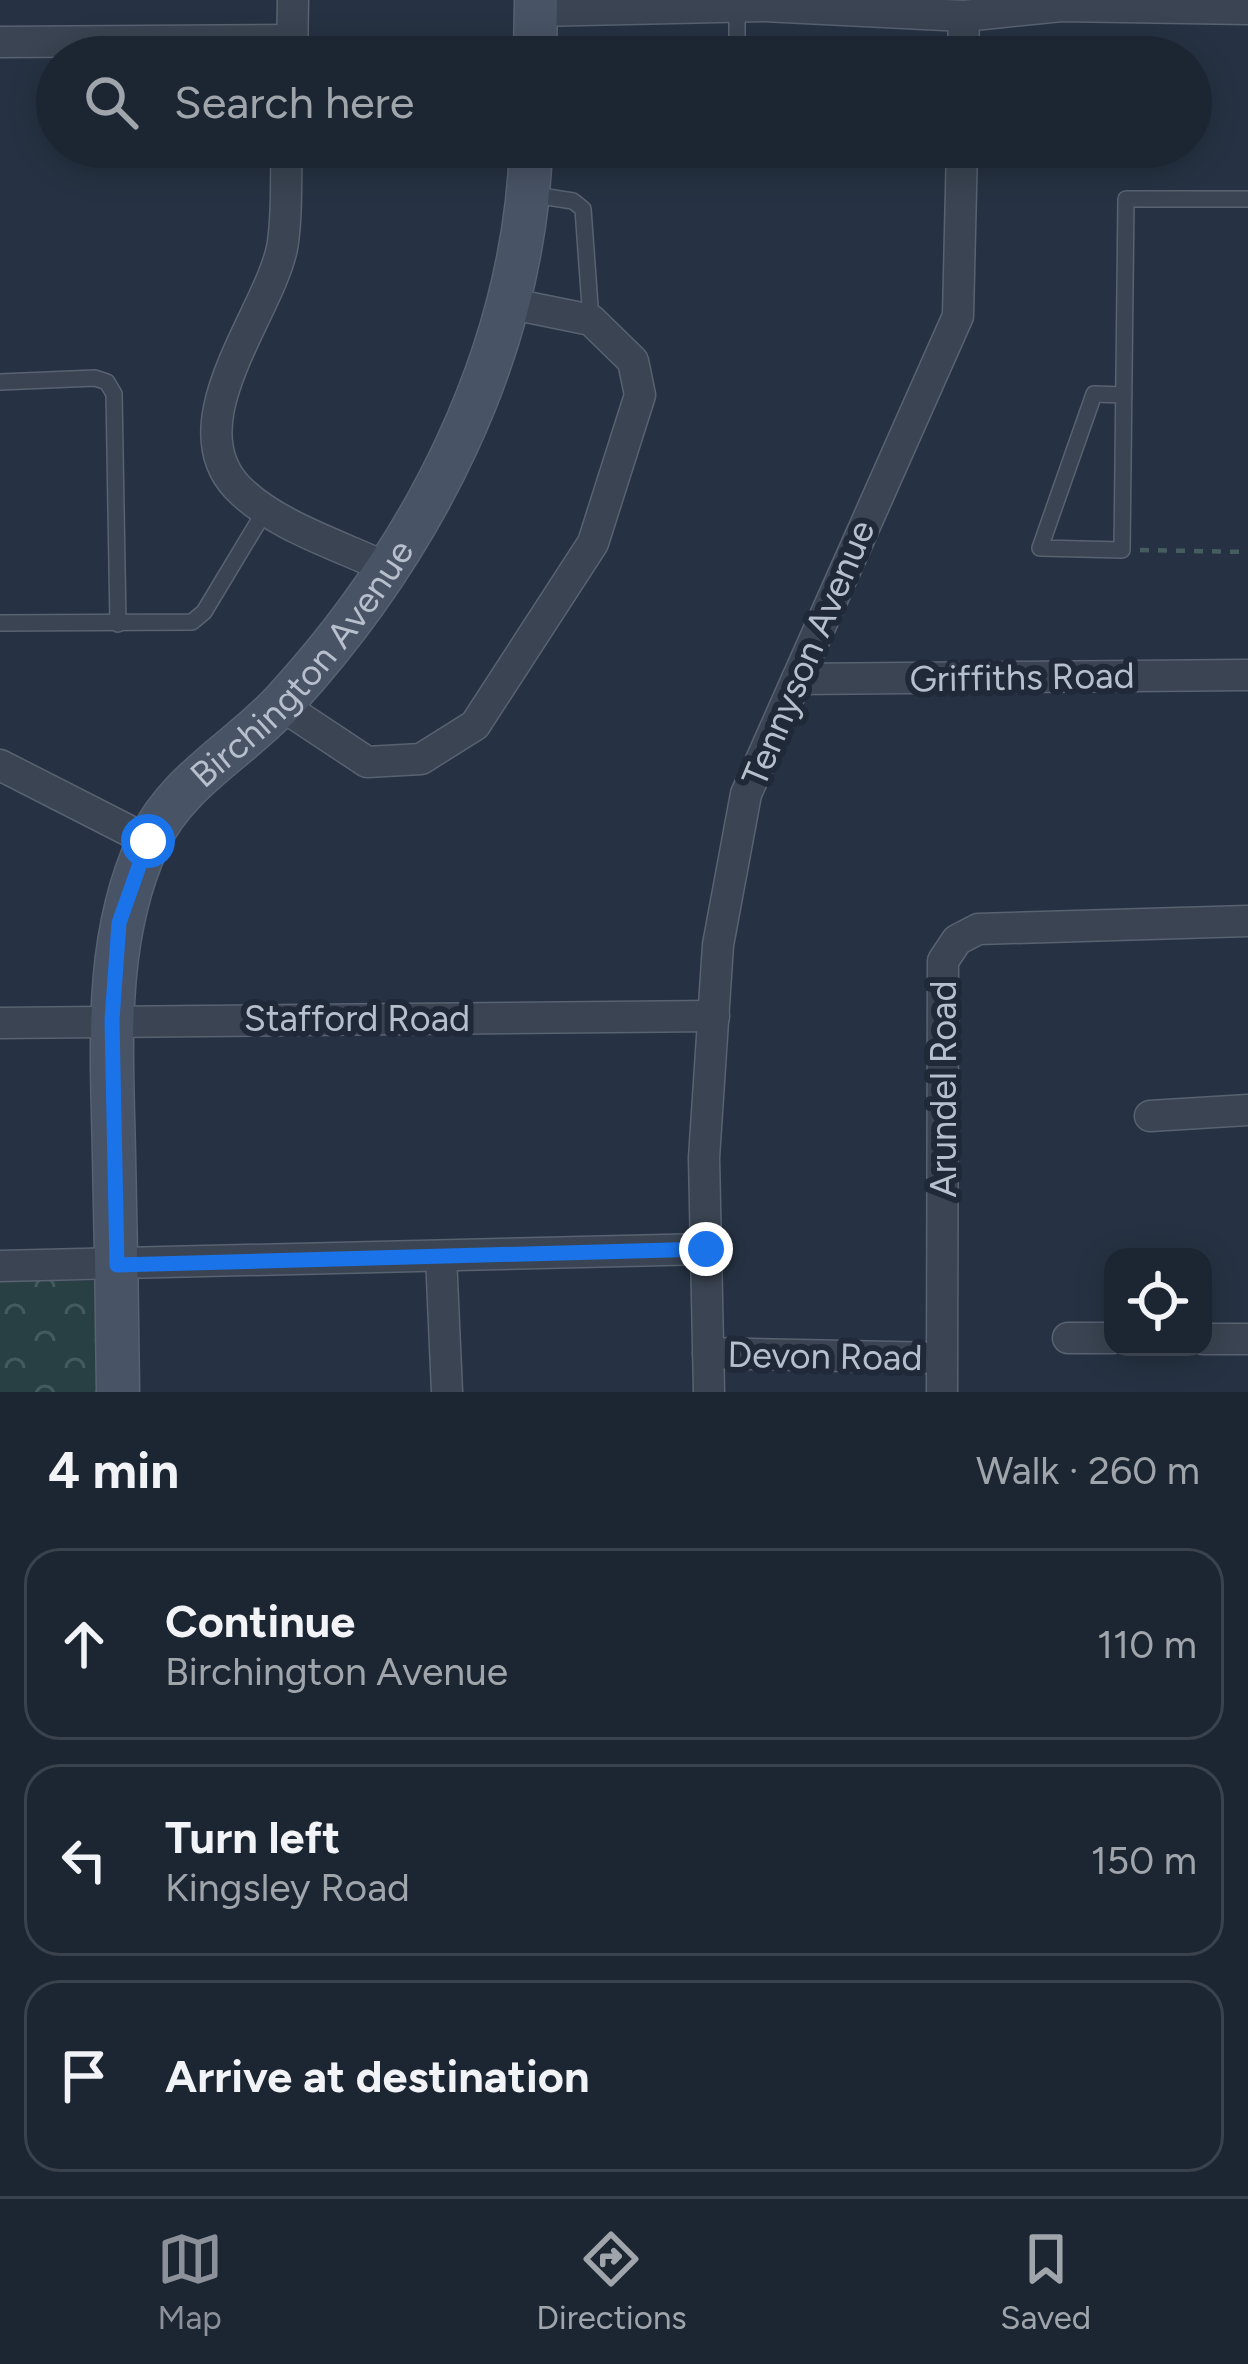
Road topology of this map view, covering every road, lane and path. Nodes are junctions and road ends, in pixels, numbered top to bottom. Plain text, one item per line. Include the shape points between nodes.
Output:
1 (293, 0) edge
2 (755, 4) edge
3 (536, 5) edge
4 (1248, 9) edge
5 (964, 16) junction
6 (292, 36) edge
7 (535, 36) edge
8 (744, 36) edge
9 (964, 36) edge
10 (0, 42) edge
11 (36, 43) edge
12 (286, 168) edge
13 (530, 168) edge
14 (962, 168) edge
15 (528, 194) junction
16 (1248, 199) edge
17 (507, 303) junction
18 (590, 320) junction
19 (0, 382) edge
20 (1124, 395) junction
21 (266, 509) junction
22 (1122, 550) junction
23 (1248, 552) edge
24 (389, 569) junction
25 (0, 622) edge
26 (118, 624) junction
27 (1248, 675) edge
28 (797, 679) junction
29 (281, 706) junction
30 (0, 765) edge
31 (148, 841) junction
32 (1248, 922) edge
33 (714, 1016) junction
34 (112, 1020) junction
35 (0, 1023) edge
36 (1248, 1111) edge
37 (1150, 1116) dead end
38 (706, 1249) junction
39 (441, 1256) junction
40 (117, 1265) junction
41 (0, 1266) edge
42 (1068, 1338) dead end
43 (1104, 1338) edge
44 (1212, 1339) edge
45 (1248, 1339) edge
46 (708, 1353) junction
47 (941, 1358) junction
48 (118, 1392) edge
49 (446, 1392) edge
50 (709, 1392) edge
51 (942, 1392) edge

1 - 6 street
2 - 3 street
2 - 5 street
2 - 8 lane
3 - 7 street
4 - 5 street via 1061,6
5 - 9 street
10 - 11 street
12 - 21 street via 281,249 224,385 216,436 221,465
13 - 15 street, Birchington Avenue
14 - 28 street, Tennyson Avenue via 958,316
15 - 17 street, Birchington Avenue
15 - 18 lane via 583,209
16 - 20 lane via 1126,199
17 - 18 street
17 - 24 street, Birchington Avenue via 476,403
18 - 29 street via 633,361 640,395 592,542 476,725 421,759 368,762
19 - 26 lane via 94,378 114,394
20 - 22 lane
20 - 22 lane via 1094,394 1040,548
21 - 24 street
21 - 26 lane via 192,622
22 - 23 path
24 - 29 street, Birchington Avenue
25 - 26 lane
27 - 28 street, Griffiths Road
28 - 33 street, Tennyson Avenue via 746,794 718,945
29 - 31 street, Birchington Avenue via 178,795
30 - 31 street
31 - 34 street, Birchington Avenue via 119,923
32 - 47 street, Arundel Road via 978,929 948,949
33 - 34 street, Stafford Road
33 - 38 street, Tennyson Avenue
34 - 35 street, Stafford Road
34 - 40 street, Birchington Avenue
36 - 37 street
38 - 39 street
38 - 46 street, Tennyson Avenue
39 - 40 street
39 - 49 street
40 - 41 street
40 - 48 street, Birchington Avenue
42 - 43 street
44 - 45 street
46 - 47 street, Devon Road
46 - 50 street, Tennyson Avenue
47 - 51 street, Arundel Road

